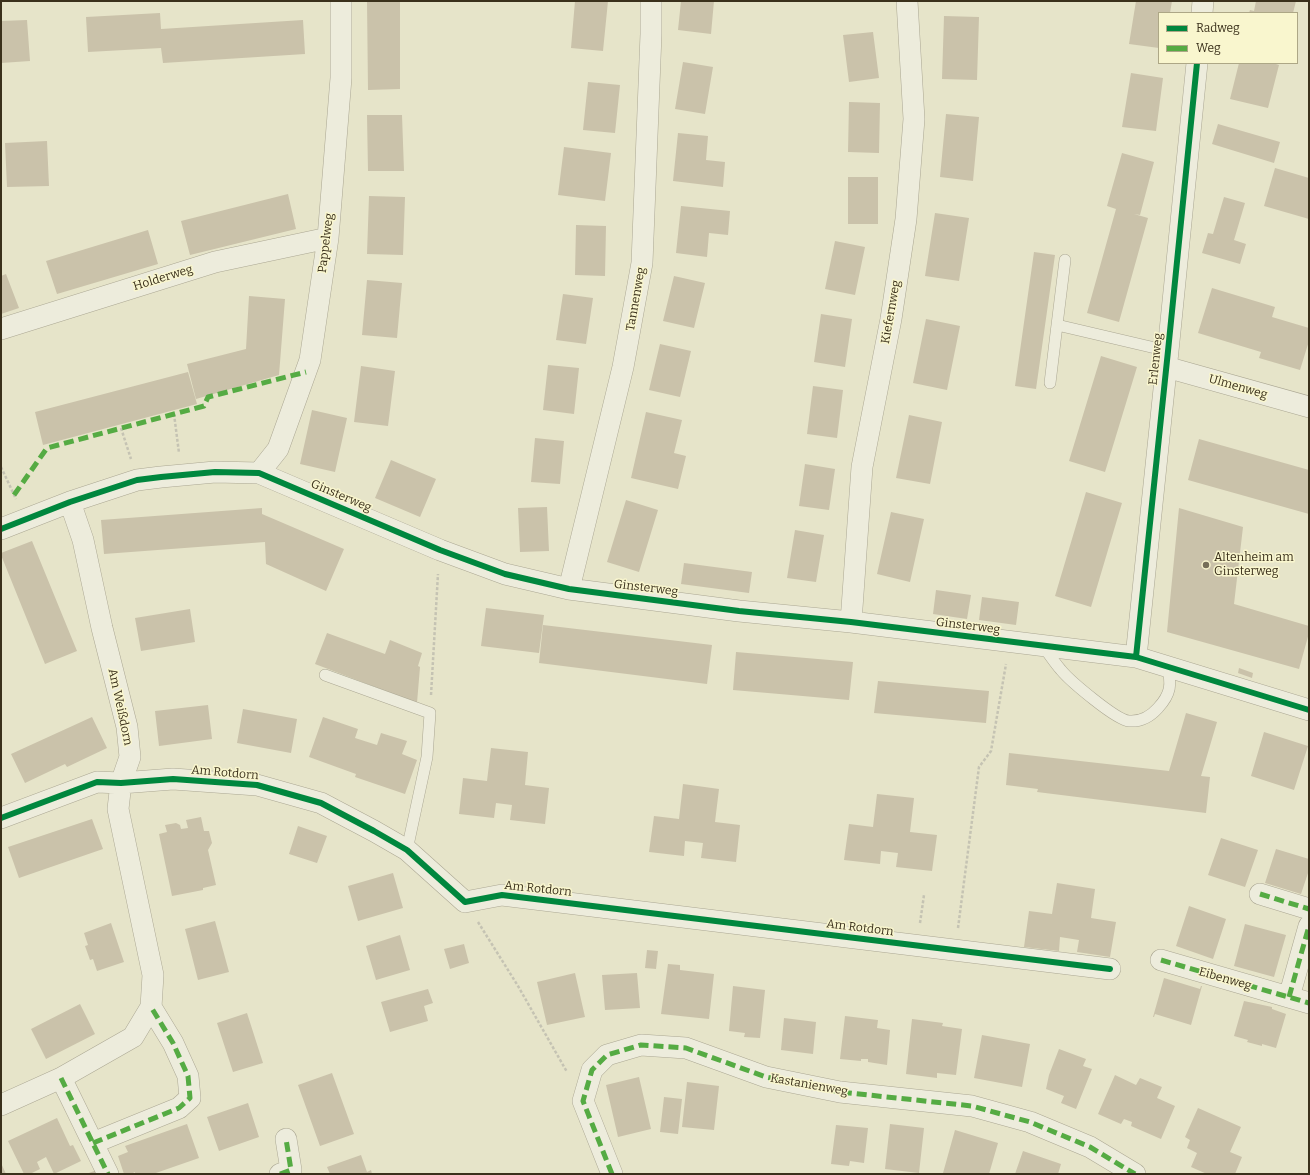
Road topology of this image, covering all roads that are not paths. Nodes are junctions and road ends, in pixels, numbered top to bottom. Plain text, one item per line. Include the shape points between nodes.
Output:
1 (341, 1) edge
2 (651, 1) edge
3 (907, 1) edge
4 (1203, 1) edge
5 (1202, 12) edge
6 (1197, 64) edge
7 (328, 238) junction
8 (1065, 260) dead end
9 (1057, 325) junction
10 (1, 329) edge
11 (1167, 359) junction
12 (1050, 383) dead end
13 (1309, 407) edge
14 (259, 473) junction
15 (70, 502) junction
16 (1, 529) edge
17 (569, 590) junction
18 (851, 622) junction
19 (1043, 646) junction
20 (1136, 657) junction
21 (1167, 666) junction
22 (325, 675) dead end
23 (1309, 710) edge
24 (121, 783) junction
25 (1, 818) edge
26 (407, 850) junction
27 (1260, 894) dead end
28 (1309, 909) edge
29 (1309, 926) edge
30 (1161, 960) dead end
31 (1110, 969) dead end
32 (1289, 997) junction
33 (1309, 1003) edge
34 (150, 1007) junction
35 (61, 1078) junction
36 (1, 1105) edge
37 (286, 1139) dead end
38 (93, 1143) junction
39 (108, 1174) edge
40 (280, 1174) edge
41 (612, 1174) edge
42 (1135, 1174) edge

1 - 7 street, Pappelweg via 341,78
2 - 17 street, Tannenweg via 642,263 623,366
3 - 18 street, Kiefernweg via 914,119 906,219 891,319 862,467
4 - 5 street
6 - 11 street, Erlenweg
7 - 10 street, Holderweg via 215,262
7 - 14 street, Pappelweg via 310,360 278,449
8 - 9 lane
9 - 11 lane
9 - 12 lane
11 - 13 street, Ulmenweg
11 - 20 street, Erlenweg
14 - 15 street, Ginsterweg via 216,472 137,480
14 - 17 street, Ginsterweg via 440,550 505,574
15 - 16 street, Ginsterweg
15 - 24 street, Am Weißdorn via 83,540 127,727 130,757
17 - 18 street, Ginsterweg
18 - 19 street, Ginsterweg
19 - 20 street, Ginsterweg
19 - 21 lane via 1062,671 1104,708 1127,721 1142,720 1153,714 1163,703 1170,691 1171,679
20 - 21 street, Ginsterweg
21 - 23 street, Ginsterweg
22 - 26 lane via 430,712 427,757
24 - 25 street, Am Rotdorn via 98,782
24 - 26 street, Am Rotdorn via 173,779 258,785 321,803
24 - 34 street, Am Weißdorn via 118,809 153,975
26 - 31 street, Am Rotdorn via 465,902 502,895
27 - 28 street
29 - 32 street
30 - 32 street, Eibenweg
32 - 33 street, Eibenweg
34 - 35 street, Am Weißdorn via 132,1038
34 - 38 street via 188,1076 190,1098 179,1108
35 - 36 street, Am Weißdorn
35 - 38 street
37 - 40 street via 291,1170
38 - 39 street
41 - 42 street, Kastanienweg via 583,1101 592,1070 607,1055 641,1045 686,1048 766,1077 840,1092 972,1106 1030,1122 1090,1147

